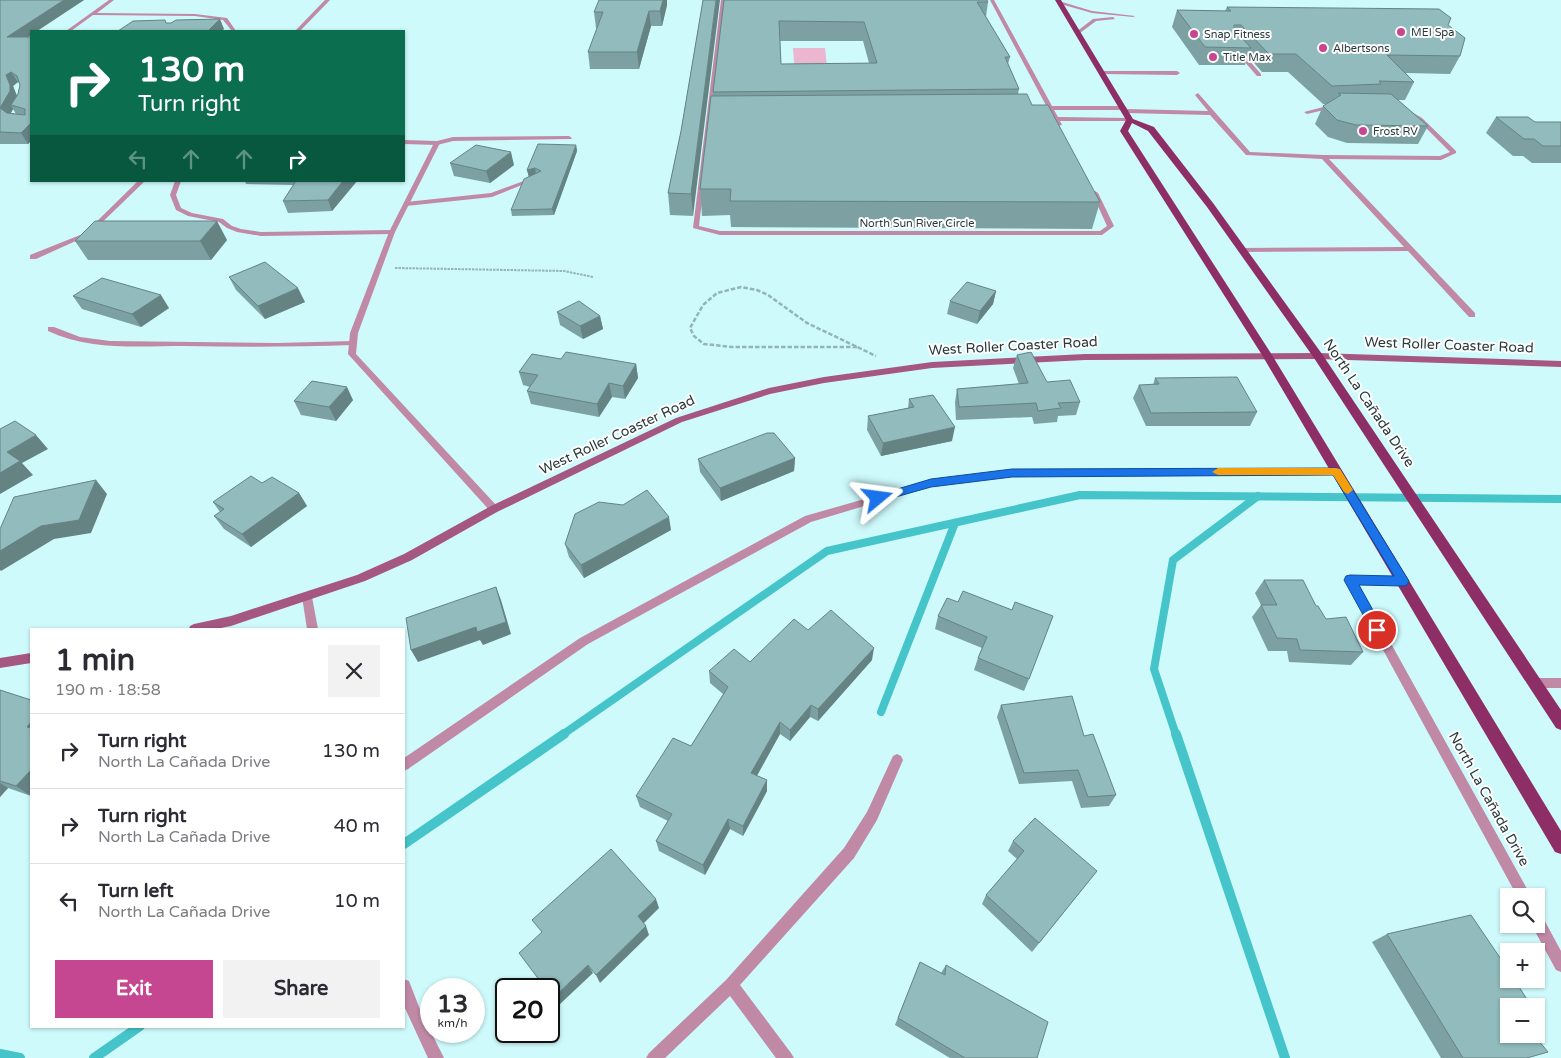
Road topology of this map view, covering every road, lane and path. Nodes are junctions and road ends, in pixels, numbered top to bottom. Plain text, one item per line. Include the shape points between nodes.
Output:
1 (112, 0) edge
2 (328, 0) edge
3 (723, 0) edge
4 (992, 0) edge
5 (1058, 1) edge
6 (93, 14) junction
7 (1000, 14) junction
8 (195, 15) junction
9 (990, 15) dead end
10 (721, 16) junction
11 (731, 16) edge
12 (188, 20) edge
13 (69, 30) edge
14 (233, 30) edge
15 (298, 30) edge
16 (1078, 32) junction
17 (1231, 44) edge
18 (1103, 73) junction
19 (1177, 73) dead end
20 (1259, 75) dead end
21 (1198, 95) dead end
22 (1338, 106) edge
23 (1397, 109) edge
24 (1211, 112) junction
25 (1307, 112) dead end
26 (1127, 113) junction
27 (1046, 114) edge
28 (1053, 114) junction
29 (709, 117) junction
30 (719, 117) edge
31 (1064, 135) edge
32 (569, 138) dead end
33 (405, 142) edge
34 (437, 144) junction
35 (1324, 157) junction
36 (538, 177) edge
37 (141, 182) edge
38 (178, 182) edge
39 (1090, 184) edge
40 (406, 204) junction
41 (392, 232) junction
42 (1410, 249) junction
43 (1242, 250) junction
44 (33, 257) dead end
45 (379, 267) junction
46 (593, 277) dead end
47 (1472, 315) dead end
48 (51, 329) dead end
49 (353, 343) junction
50 (857, 346) junction
51 (1267, 355) junction
52 (1318, 356) junction
53 (1561, 364) edge
54 (894, 370) junction
55 (1338, 475) junction
56 (494, 509) junction
57 (1403, 581) junction
58 (307, 597) junction
59 (199, 628) edge
60 (313, 628) edge
61 (30, 658) edge
62 (0, 663) edge
63 (1535, 683) junction
64 (1561, 683) edge
65 (1561, 723) edge
66 (897, 760) dead end
67 (405, 764) edge
68 (1561, 846) edge
69 (1520, 888) edge
70 (1543, 933) edge
71 (1561, 965) edge
72 (731, 985) junction
73 (405, 989) edge
74 (436, 1058) edge
75 (654, 1058) edge
76 (786, 1058) edge

1 - 6 street
2 - 15 street
3 - 10 street, North Sun River Circle
4 - 7 street
5 - 16 main road
5 - 16 street via 1092,12 1133,16 1095,20
6 - 8 street
6 - 13 street
7 - 9 street
7 - 28 street
8 - 12 street
8 - 14 street via 225,19
10 - 11 street
10 - 29 street, North Sun River Circle
16 - 18 main road
17 - 20 street
18 - 19 street
18 - 26 main road
21 - 24 street
22 - 25 street
23 - 35 street via 1420,119 1454,152 1441,158
24 - 26 street
24 - 35 street via 1248,154
26 - 28 street
26 - 28 street
26 - 43 main road, North La Cañada Drive via 1151,129
26 - 51 main road via 1124,131
27 - 28 street
28 - 31 street
29 - 30 street
29 - 39 street, North Sun River Circle via 695,227 720,233 1102,233 1111,226
32 - 34 street via 453,139
33 - 34 street
34 - 40 street
35 - 42 street
36 - 40 street via 492,195
37 - 44 street via 86,234
38 - 41 street via 173,195 178,209 190,215 221,220 240,232
40 - 41 street
41 - 45 street
42 - 43 street
42 - 47 street
43 - 52 main road, North La Cañada Drive
45 - 46 path via 564,271
45 - 49 street via 354,332
48 - 49 street via 110,344
49 - 56 street via 352,354
50 - 50 path via 807,323 768,295 741,288 717,293 703,305 690,328 704,344 732,347
50 - 54 path
51 - 52 street, West Roller Coaster Road
51 - 54 street, West Roller Coaster Road via 1085,357
51 - 55 main road
52 - 53 street, West Roller Coaster Road
52 - 63 main road, North La Cañada Drive
54 - 56 street, West Roller Coaster Road via 769,392 679,420
55 - 57 main road
55 - 67 street via 1012,473 931,483 808,519 584,641
56 - 58 street, West Roller Coaster Road via 408,557
57 - 68 main road
57 - 69 street, North La Cañada Drive via 1350,580
58 - 59 street, West Roller Coaster Road
58 - 60 street
61 - 62 street
63 - 64 street
63 - 65 main road, North La Cañada Drive
66 - 72 street via 872,816 848,852
70 - 71 street
72 - 75 street
72 - 76 street
73 - 74 street

